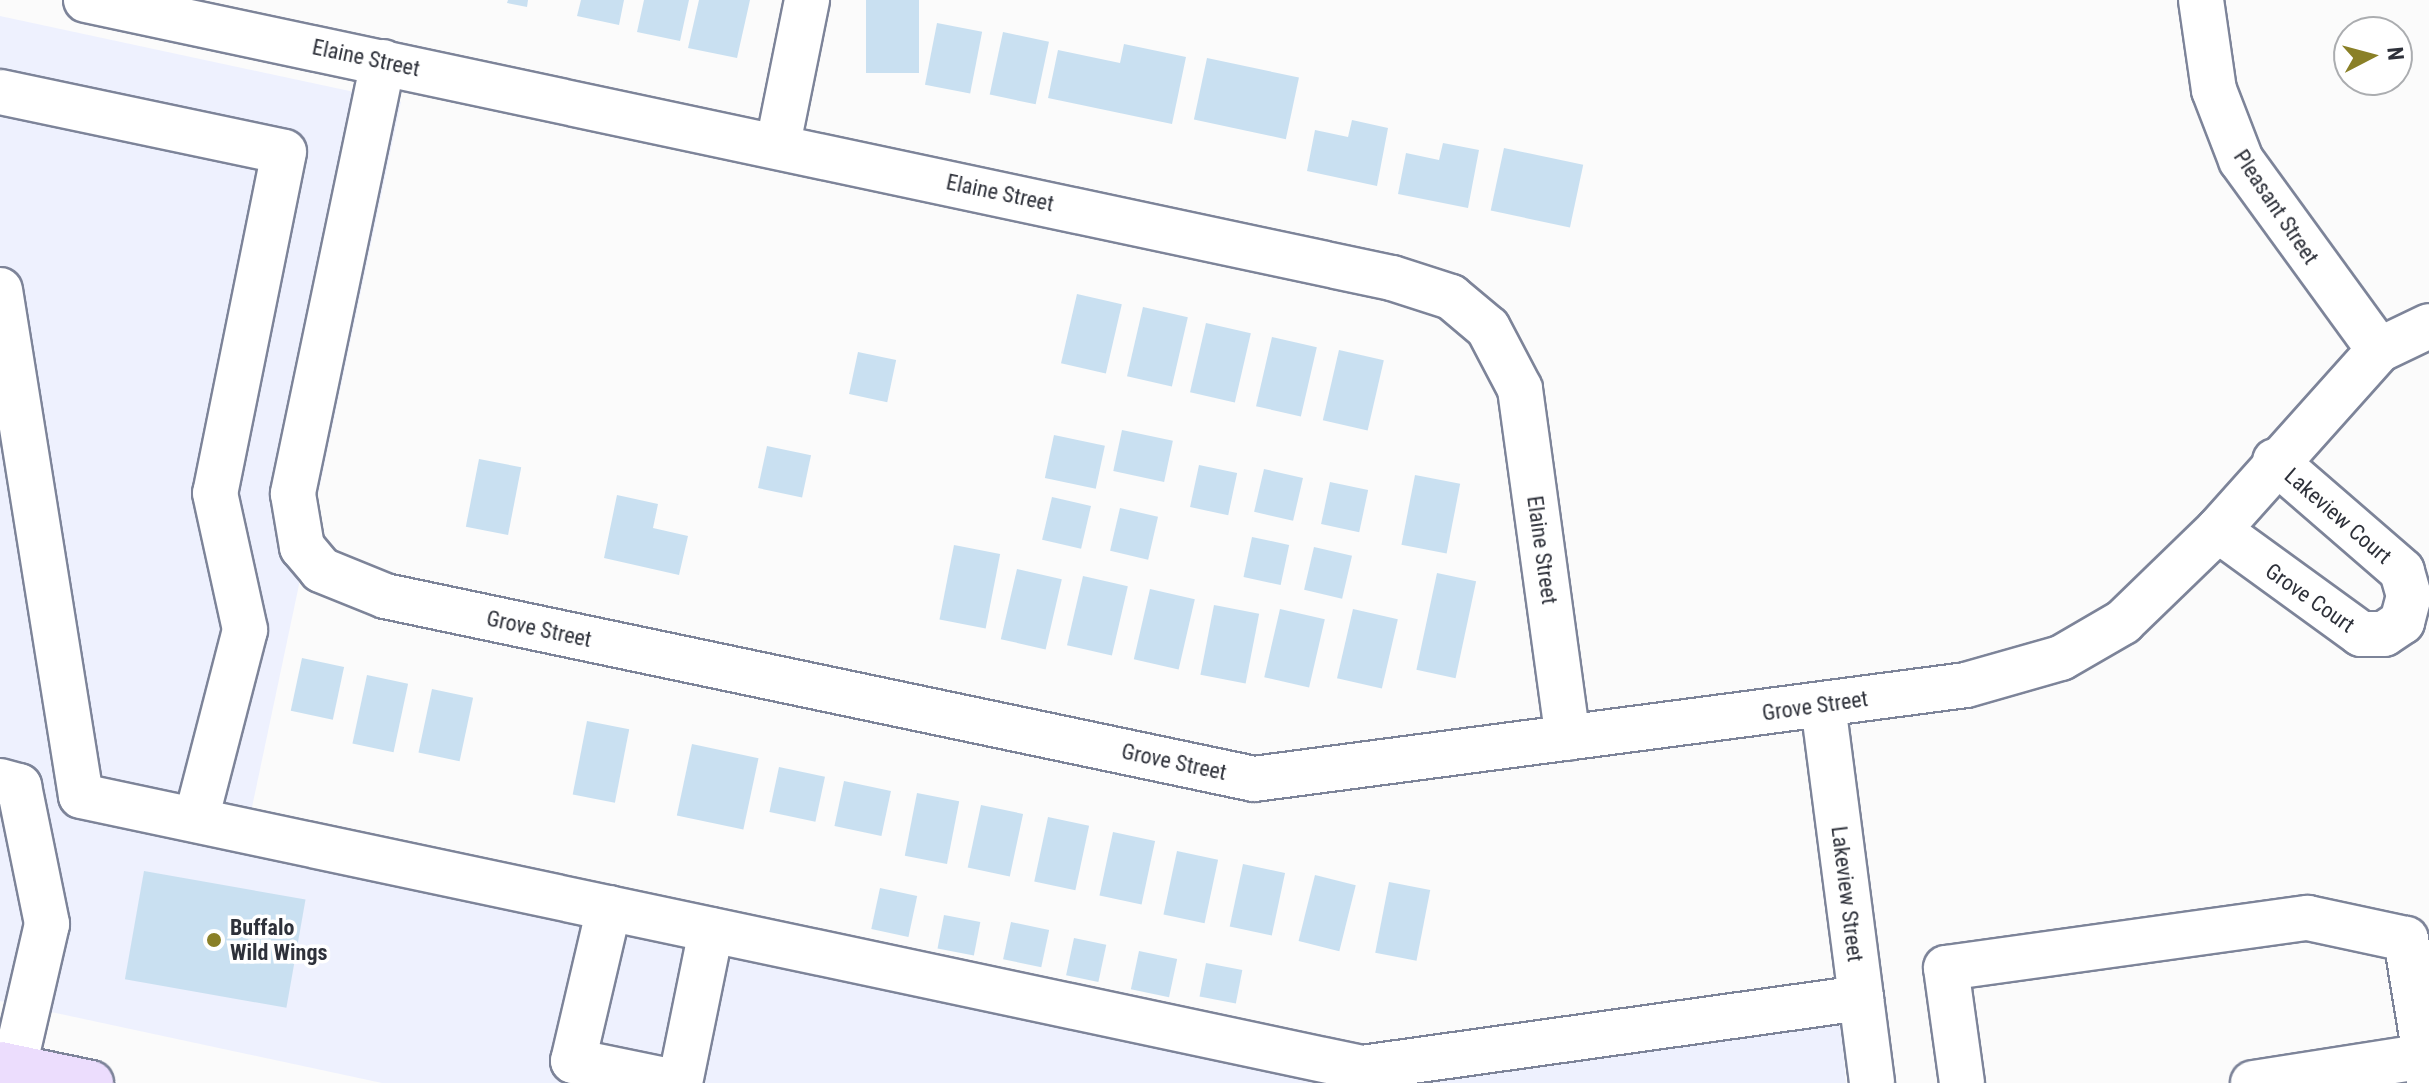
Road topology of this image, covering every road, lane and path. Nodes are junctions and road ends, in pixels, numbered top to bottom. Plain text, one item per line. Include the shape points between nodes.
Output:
1 (86, 0) edge
2 (807, 0) edge
3 (2201, 0) edge
4 (383, 62) junction
5 (0, 92) edge
6 (778, 144) junction
7 (0, 290) edge
8 (2429, 326) edge
9 (2379, 350) junction
10 (2275, 461) junction
11 (2218, 530) junction
12 (2402, 571) joint
13 (1823, 705) junction
14 (1568, 738) junction
15 (0, 781) edge
16 (196, 820) junction
17 (609, 908) junction
18 (711, 930) junction
19 (1861, 998) junction
20 (7, 1066) edge
21 (2427, 1067) edge
22 (91, 1083) edge
23 (680, 1083) edge
24 (1872, 1083) edge
25 (1962, 1083) edge
26 (2253, 1083) edge

1 - 4 street, Elaine Street
2 - 6 street
3 - 9 street, Pleasant Street via 2214,90 2241,160
4 - 6 street, Elaine Street
4 - 14 street, Grove Street via 293,494 302,547 338,581 1254,779
5 - 16 street via 284,152 215,493 245,630
6 - 14 street, Elaine Street via 1392,278 1431,288 1470,310 1503,349 1520,389
7 - 16 street via 81,796
8 - 9 street, Grove Street
9 - 10 street, Grove Street
10 - 11 street, Grove Street
10 - 12 street, Lakeview Court
11 - 12 street, Grove Court via 2361,634 2384,634 2402,622 2409,596
11 - 13 street, Grove Street via 2123,622 2061,658 1987,682
13 - 14 street, Grove Street
13 - 19 street, Lakeview Street
15 - 20 street via 19,786 47,924
16 - 17 street
17 - 18 street
17 - 23 street via 573,1061
18 - 19 street via 1362,1068
18 - 23 street
19 - 24 street, Lakeview Street
20 - 22 main road
21 - 25 street via 2406,939 2308,918 1946,968
21 - 26 street

